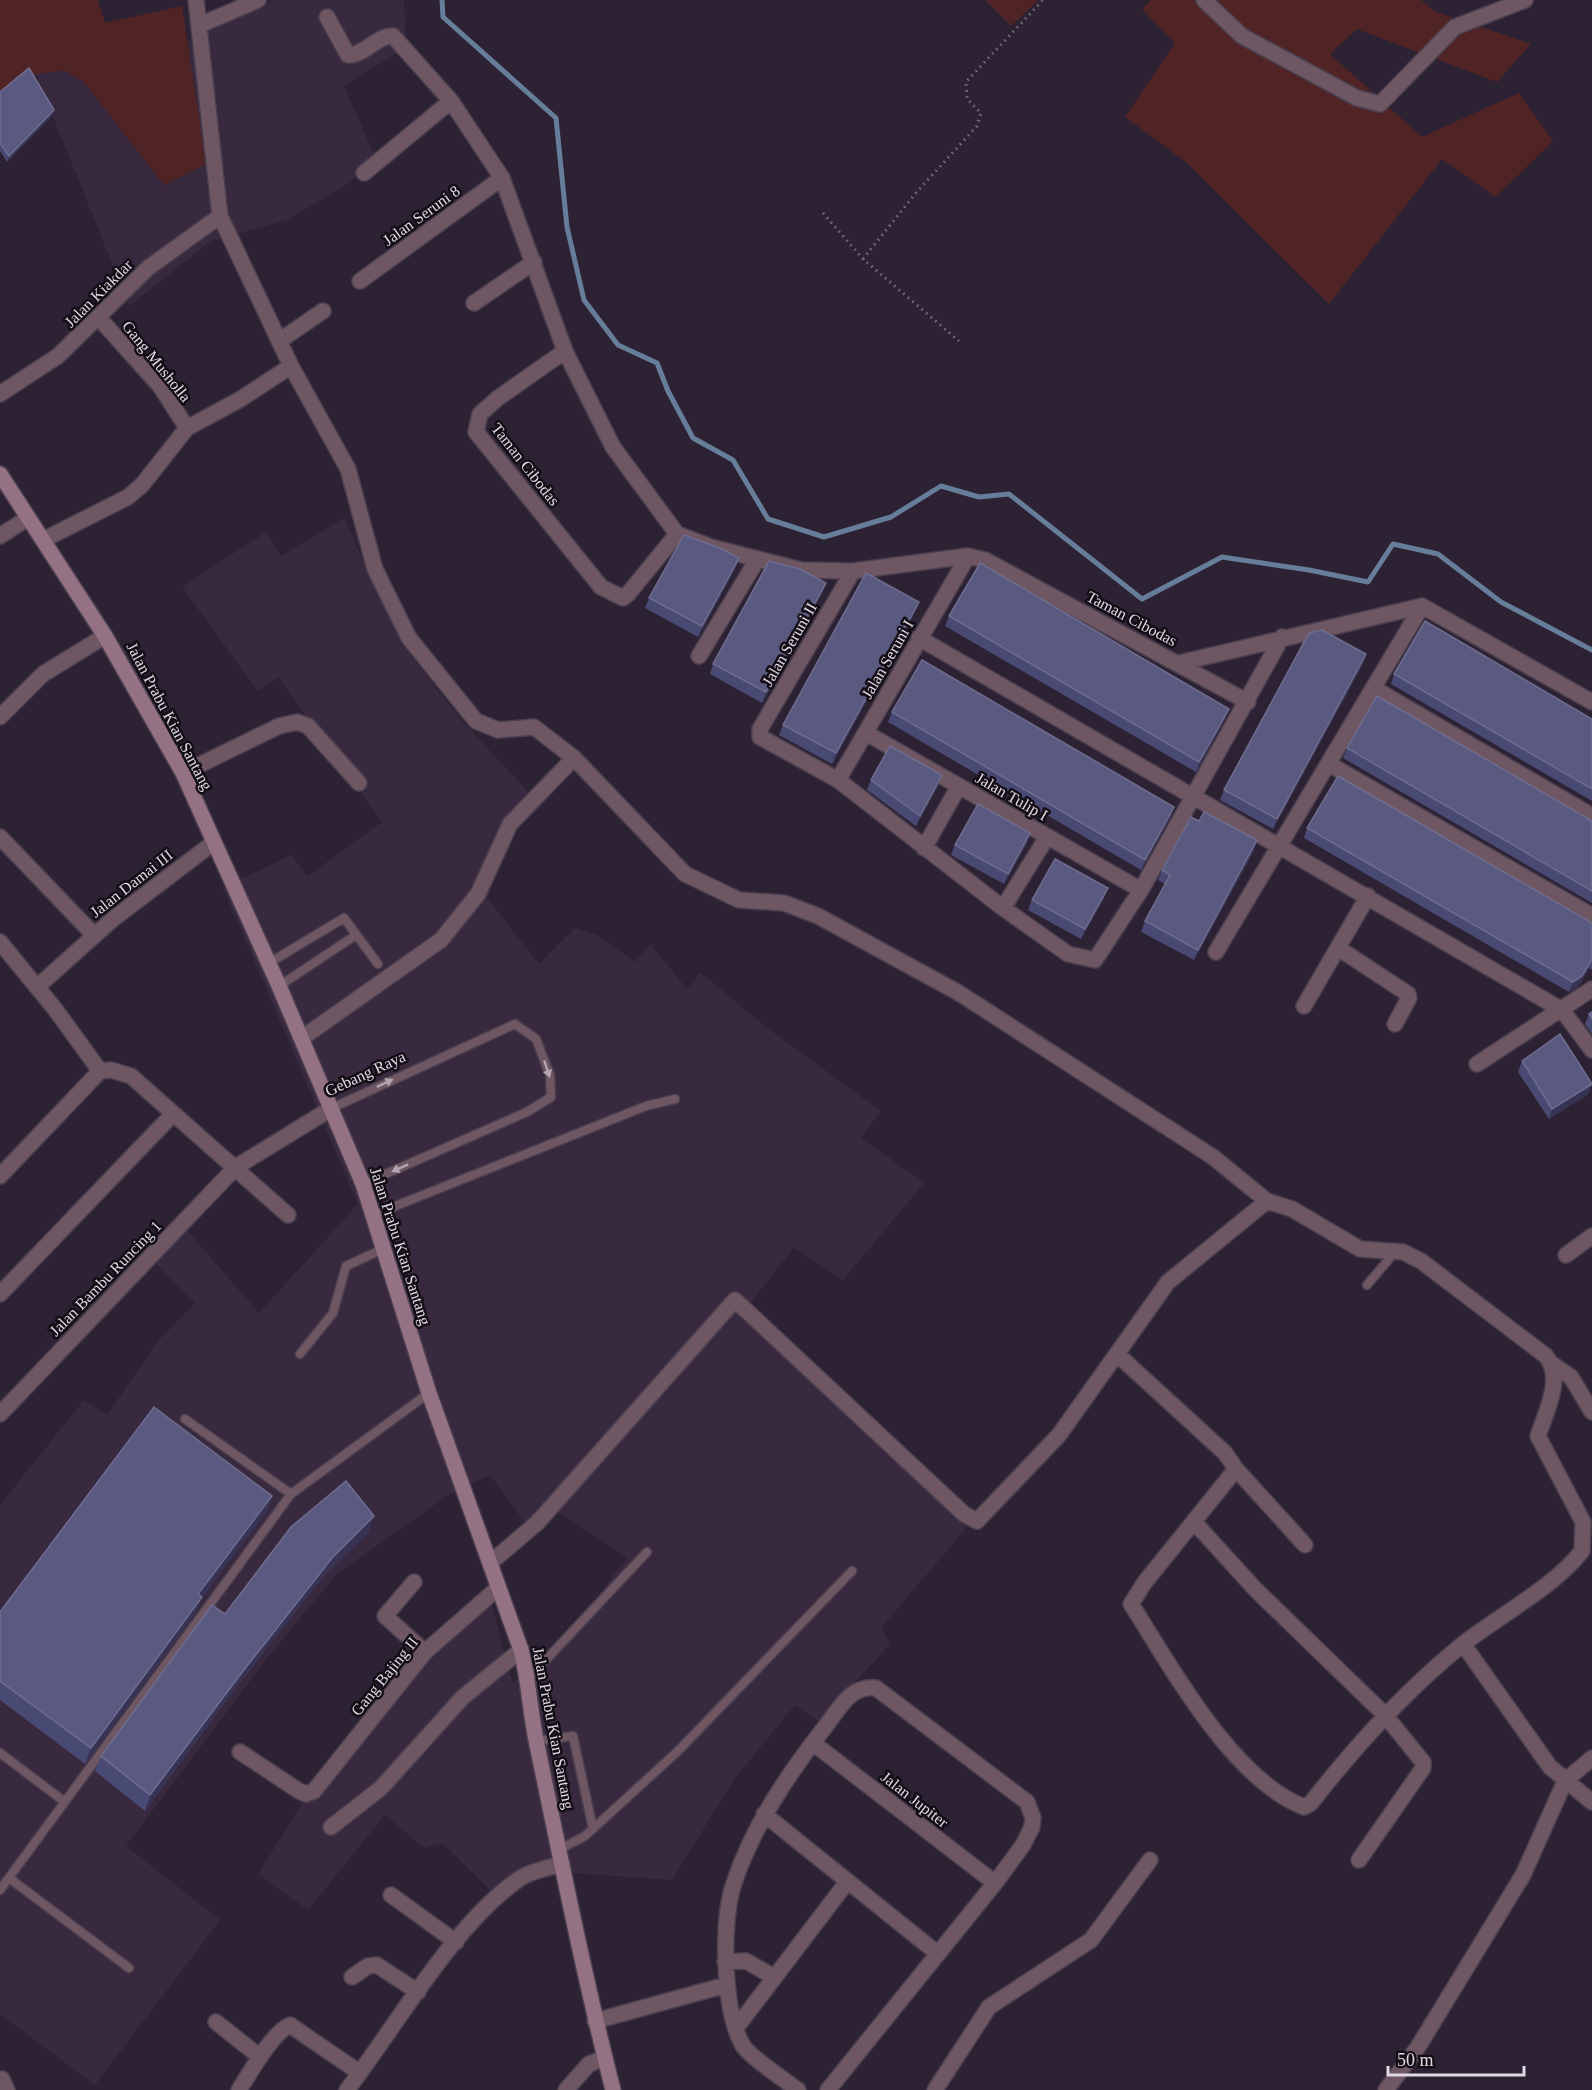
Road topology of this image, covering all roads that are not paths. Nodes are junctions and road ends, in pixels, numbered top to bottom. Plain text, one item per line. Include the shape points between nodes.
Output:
1 (196, 0) edge
2 (258, 0) edge
3 (1204, 0) edge
4 (1525, 0) edge
5 (327, 18) dead end
6 (200, 26) junction
7 (451, 101) junction
8 (364, 173) dead end
9 (502, 178) junction
10 (220, 216) junction
11 (534, 262) junction
12 (360, 281) dead end
13 (474, 303) dead end
14 (322, 311) dead end
15 (98, 317) junction
16 (279, 341) junction
17 (565, 351) junction
18 (291, 366) junction
19 (0, 394) edge
20 (187, 428) junction
21 (0, 474) edge
22 (28, 518) junction
23 (677, 534) junction
24 (0, 536) edge
25 (43, 540) junction
26 (968, 556) junction
27 (757, 560) junction
28 (853, 571) junction
29 (1422, 606) junction
30 (105, 636) junction
31 (1282, 637) junction
32 (919, 638) junction
33 (699, 656) dead end
34 (1179, 663) junction
35 (1375, 689) junction
36 (1248, 702) junction
37 (1592, 702) edge
38 (0, 717) edge
39 (866, 733) junction
40 (574, 758) junction
41 (1329, 764) junction
42 (183, 773) junction
43 (838, 780) junction
44 (359, 783) dead end
45 (959, 786) junction
46 (1195, 796) junction
47 (1592, 816) edge
48 (0, 837) edge
49 (1047, 837) junction
50 (213, 843) junction
51 (1280, 845) junction
52 (924, 848) junction
53 (1141, 890) junction
54 (1368, 896) junction
55 (1003, 908) junction
56 (1592, 916) edge
57 (94, 935) junction
58 (356, 935) junction
59 (0, 942) edge
60 (1338, 948) junction
61 (1216, 952) dead end
62 (269, 963) junction
63 (378, 964) dead end
64 (279, 986) junction
65 (37, 987) junction
66 (1592, 989) edge
67 (1304, 1006) dead end
68 (1562, 1010) junction
69 (1395, 1024) dead end
70 (302, 1038) junction
71 (1592, 1050) edge
72 (1476, 1064) dead end
73 (100, 1071) junction
74 (675, 1099) dead end
75 (332, 1108) junction
76 (173, 1114) junction
77 (236, 1167) junction
78 (0, 1176) edge
79 (363, 1184) junction
80 (1267, 1201) junction
81 (288, 1215) dead end
82 (373, 1215) junction
83 (1592, 1236) edge
84 (383, 1248) junction
85 (1395, 1252) junction
86 (1566, 1255) dead end
87 (1366, 1285) dead end
88 (0, 1294) edge
89 (300, 1354) dead end
90 (1118, 1355) junction
91 (1552, 1364) junction
92 (429, 1393) junction
93 (1592, 1412) edge
94 (0, 1414) edge
95 (185, 1419) dead end
96 (1236, 1469) junction
97 (291, 1494) junction
98 (1195, 1523) junction
99 (1305, 1545) dead end
100 (647, 1552) dead end
101 (490, 1563) junction
102 (852, 1571) dead end
103 (414, 1582) dead end
104 (498, 1588) junction
105 (1463, 1644) junction
106 (521, 1650) junction
107 (425, 1652) junction
108 (528, 1679) junction
109 (1384, 1714) junction
110 (536, 1741) junction
111 (813, 1743) junction
112 (240, 1752) dead end
113 (0, 1753) edge
114 (1592, 1758) edge
115 (1565, 1781) junction
116 (65, 1802) junction
117 (1592, 1802) edge
118 (764, 1814) junction
119 (331, 1827) dead end
120 (593, 1829) junction
121 (561, 1856) junction
122 (1150, 1860) dead end
123 (1359, 1860) dead end
124 (9, 1878) junction
125 (847, 1882) junction
126 (995, 1883) junction
127 (0, 1890) edge
128 (392, 1895) dead end
129 (456, 1942) junction
130 (937, 1953) junction
131 (725, 1962) junction
132 (129, 1968) dead end
133 (352, 1977) dead end
134 (774, 1977) junction
135 (726, 1985) junction
136 (418, 1992) junction
137 (596, 2021) junction
138 (216, 2022) dead end
139 (736, 2028) junction
140 (260, 2057) junction
141 (605, 2058) junction
142 (360, 2073) junction
143 (0, 2080) edge
144 (6, 2090) edge
145 (239, 2090) edge
146 (348, 2090) edge
147 (566, 2090) edge
148 (613, 2090) edge
149 (798, 2090) edge
150 (828, 2090) edge
151 (935, 2090) edge
152 (1386, 2090) edge

1 - 6 street
2 - 6 street
3 - 4 street via 1242,36 1357,98 1380,104 1455,27
5 - 7 street via 348,55 393,36
6 - 10 street
7 - 8 street
7 - 9 street
9 - 11 street
9 - 12 street, Jalan Seruni 8
10 - 15 street, Jalan Kiakdar via 148,268
10 - 16 street
11 - 13 street
11 - 17 street
14 - 16 street
15 - 19 street, Jalan Kiakdar via 58,356
15 - 20 street, Gang Musholla via 160,386
16 - 18 street
17 - 23 street via 613,447
17 - 23 street, Taman Cibodas via 480,414 476,432 601,587 614,596 622,598 628,594
18 - 20 street
18 - 40 street via 348,469 375,569 409,639 476,721 498,730 534,727
20 - 25 street via 128,497
21 - 22 main road, Jalan Prabu Kian Santang
22 - 24 street
22 - 25 main road, Jalan Prabu Kian Santang
23 - 27 street, Taman Cibodas
25 - 30 main road, Jalan Prabu Kian Santang
26 - 28 street, Taman Cibodas
26 - 32 street, Jalan Seruni I
26 - 34 street, Taman Cibodas via 985,560
27 - 28 street, Taman Cibodas via 801,570
27 - 33 street
28 - 43 street, Jalan Seruni II via 760,729 760,737
29 - 31 street, Taman Cibodas
29 - 35 street
29 - 37 street
30 - 38 street via 43,674
30 - 42 main road, Jalan Prabu Kian Santang
31 - 34 street, Taman Cibodas
31 - 36 street
32 - 39 street, Jalan Seruni I
32 - 46 street
34 - 36 street
35 - 41 street
35 - 47 street
36 - 46 street
39 - 43 street, Jalan Seruni I
39 - 45 street, Jalan Tulip I
40 - 70 street via 510,824 478,894 441,940
40 - 80 street via 685,874 739,900 783,903 818,916 959,993 1213,1157
41 - 51 street
41 - 56 street
42 - 44 street via 279,726 297,722 308,726
42 - 50 main road, Jalan Prabu Kian Santang
43 - 52 street
45 - 49 street, Jalan Tulip I
45 - 52 street
46 - 51 street
46 - 53 street
48 - 57 street, Jalan Damai III
49 - 53 street, Jalan Tulip I
49 - 55 street
50 - 57 street, Jalan Damai III
50 - 62 main road, Jalan Prabu Kian Santang
51 - 54 street
51 - 61 street
52 - 55 street
53 - 55 street via 1095,960 1068,954
54 - 60 street
54 - 68 street
57 - 65 street
58 - 62 lane via 344,918
58 - 63 lane
58 - 64 lane
59 - 65 street
60 - 67 street
60 - 69 street via 1408,994
62 - 64 main road, Jalan Prabu Kian Santang
64 - 70 main road, Jalan Prabu Kian Santang
65 - 73 street
66 - 68 street
68 - 71 street
68 - 72 street
70 - 75 main road, Jalan Prabu Kian Santang
73 - 76 street via 111,1070 131,1077
73 - 78 street
74 - 82 lane via 646,1106
75 - 77 street, Gebang Raya
75 - 79 main road, Jalan Prabu Kian Santang
75 -> 79 lane, Gebang Raya via 515,1024 536,1039 550,1075 551,1097 527,1112
76 - 77 street
76 - 88 street
77 - 81 street
77 - 94 street, Jalan Bambu Runcing 1
79 - 82 main road, Jalan Prabu Kian Santang
80 - 85 street via 1292,1209 1360,1249
80 - 90 street via 1168,1282
82 - 84 main road, Jalan Prabu Kian Santang
83 - 86 street
84 - 89 lane via 346,1266 333,1313
84 - 92 main road, Jalan Prabu Kian Santang
85 - 87 lane
85 - 91 street via 1421,1262
90 - 96 street via 1225,1453
90 - 101 street via 1059,1435 977,1521 964,1514 735,1299 537,1524
91 - 93 street via 1571,1377
91 - 105 street via 1555,1381 1538,1436 1583,1522 1582,1551 1546,1585
92 - 97 lane
92 - 101 main road, Jalan Prabu Kian Santang
95 - 97 lane
96 - 98 street
96 - 99 street
97 - 116 lane
98 - 109 street via 1256,1590
98 - 109 street via 1131,1604 1203,1715 1247,1768 1304,1808
100 - 108 lane
101 - 104 main road, Jalan Prabu Kian Santang
102 - 120 lane via 678,1751
103 - 107 street via 385,1616
104 - 106 main road, Jalan Prabu Kian Santang
104 - 107 street, Gang Bajing II
105 - 109 street
105 - 115 street via 1550,1767
106 - 108 main road, Jalan Prabu Kian Santang
106 - 119 street via 463,1697 381,1788
107 - 112 street, Gang Bajing II via 314,1791 306,1794
108 - 110 main road, Jalan Prabu Kian Santang
109 - 123 street via 1424,1765
110 - 120 lane via 573,1736
110 - 121 main road, Jalan Prabu Kian Santang
111 - 118 street
111 - 126 street, Jalan Jupiter
111 - 126 street via 850,1696 862,1688 876,1688 1027,1802 1032,1827
113 - 116 lane
114 - 115 street
115 - 117 street
115 - 152 street via 1523,1875 1418,2048
116 - 124 lane
118 - 125 street
118 - 131 street via 733,1885
120 - 121 lane
121 - 129 street via 521,1877 491,1901
121 - 137 main road, Jalan Prabu Kian Santang
122 - 151 street via 1091,1940 988,2007
124 - 127 lane
124 - 132 lane
125 - 130 street
125 - 134 street
126 - 130 street
128 - 129 street
129 - 136 street
130 - 150 street
131 - 134 street via 746,1961
131 - 135 street
133 - 136 street via 377,1965
134 - 139 street
135 - 137 street
135 - 139 street
136 - 142 street
137 - 141 main road, Jalan Prabu Kian Santang
138 - 140 street
139 - 149 street via 742,2046
140 - 142 street via 282,2030 292,2025
140 - 145 street
141 - 147 street via 589,2064
141 - 148 main road, Jalan Prabu Kian Santang
142 - 146 street
143 - 144 street

